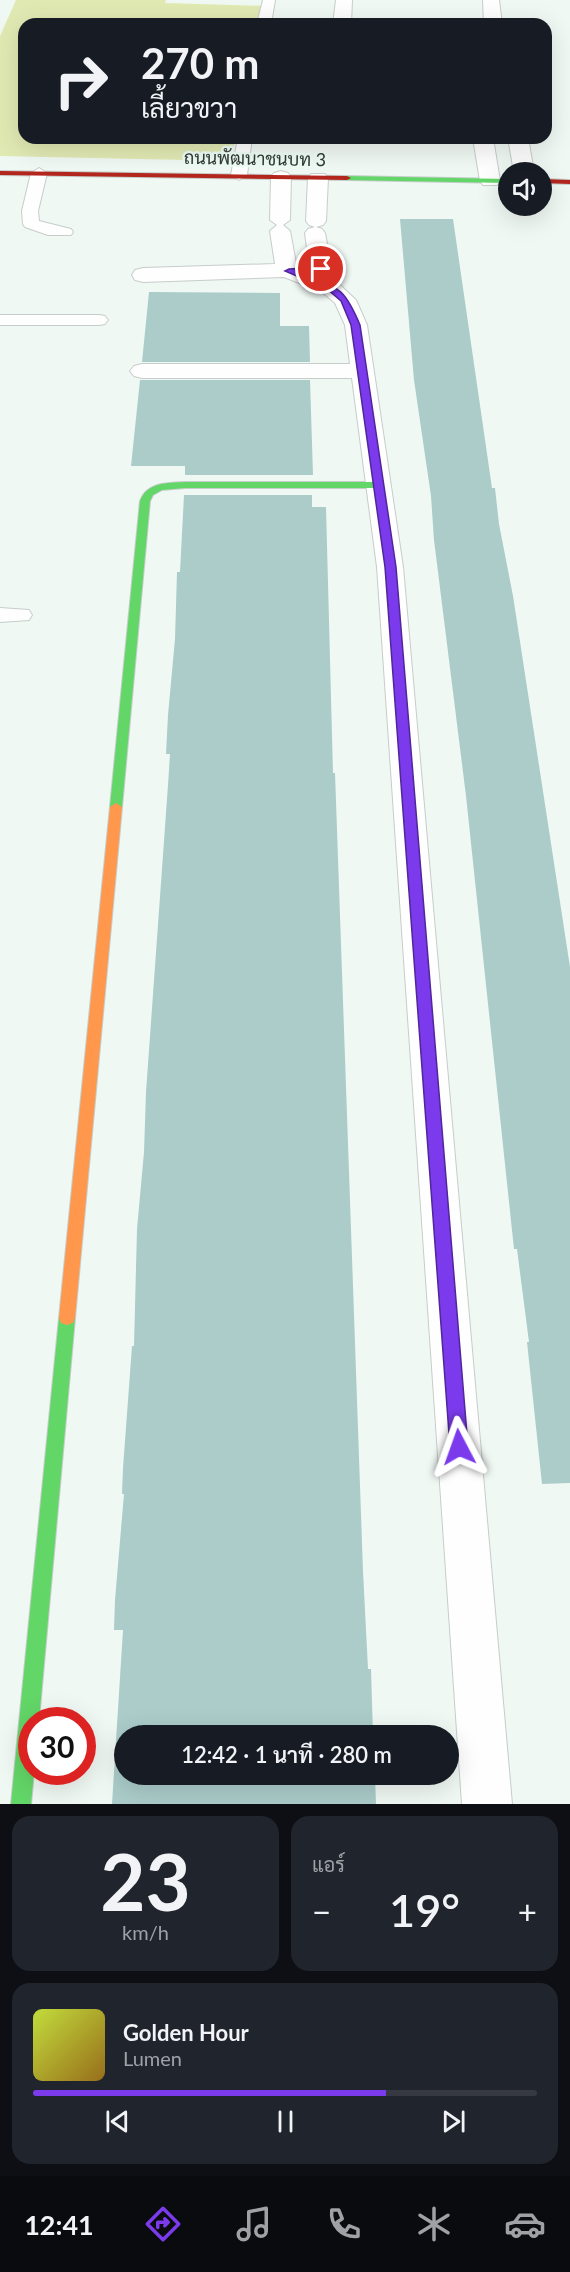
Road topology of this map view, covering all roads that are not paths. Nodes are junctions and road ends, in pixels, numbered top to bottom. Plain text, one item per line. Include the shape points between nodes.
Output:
1 (268, 0) edge
2 (344, 0) edge
3 (491, 0) edge
4 (265, 18) edge
5 (342, 18) edge
6 (492, 18) edge
7 (244, 144) edge
8 (485, 144) edge
9 (519, 144) edge
10 (522, 162) edge
11 (0, 173) edge
12 (39, 173) junction
13 (238, 175) junction
14 (281, 177) junction
15 (318, 178) junction
16 (498, 178) edge
17 (498, 181) edge
18 (552, 181) edge
19 (570, 182) edge
20 (65, 232) dead end
21 (289, 271) junction
22 (143, 275) dead end
23 (326, 278) junction
24 (0, 320) edge
25 (99, 320) dead end
26 (142, 371) dead end
27 (363, 371) junction
28 (378, 485) junction
29 (21, 1804) edge
30 (487, 1804) edge

1 - 4 lane
2 - 5 street
3 - 6 street
7 - 13 lane
8 - 16 street
9 - 10 street
11 - 12 street, ถนนพัฒนาชนบท 3
12 - 13 street, ถนนพัฒนาชนบท 3
12 - 20 lane via 30,211 31,224
13 - 14 street, ถนนพัฒนาชนบท 3
14 - 15 street, ถนนพัฒนาชนบท 3
14 - 21 street via 280,226 283,259
15 - 17 street, ถนนพัฒนาชนบท 3
15 - 23 street via 316,227
18 - 19 street
21 - 22 street
21 - 23 street
23 - 27 street via 345,300 353,318
24 - 25 lane
26 - 27 street
27 - 28 street
28 - 29 street via 185,484 160,487 148,493 145,501
28 - 30 street via 391,579

